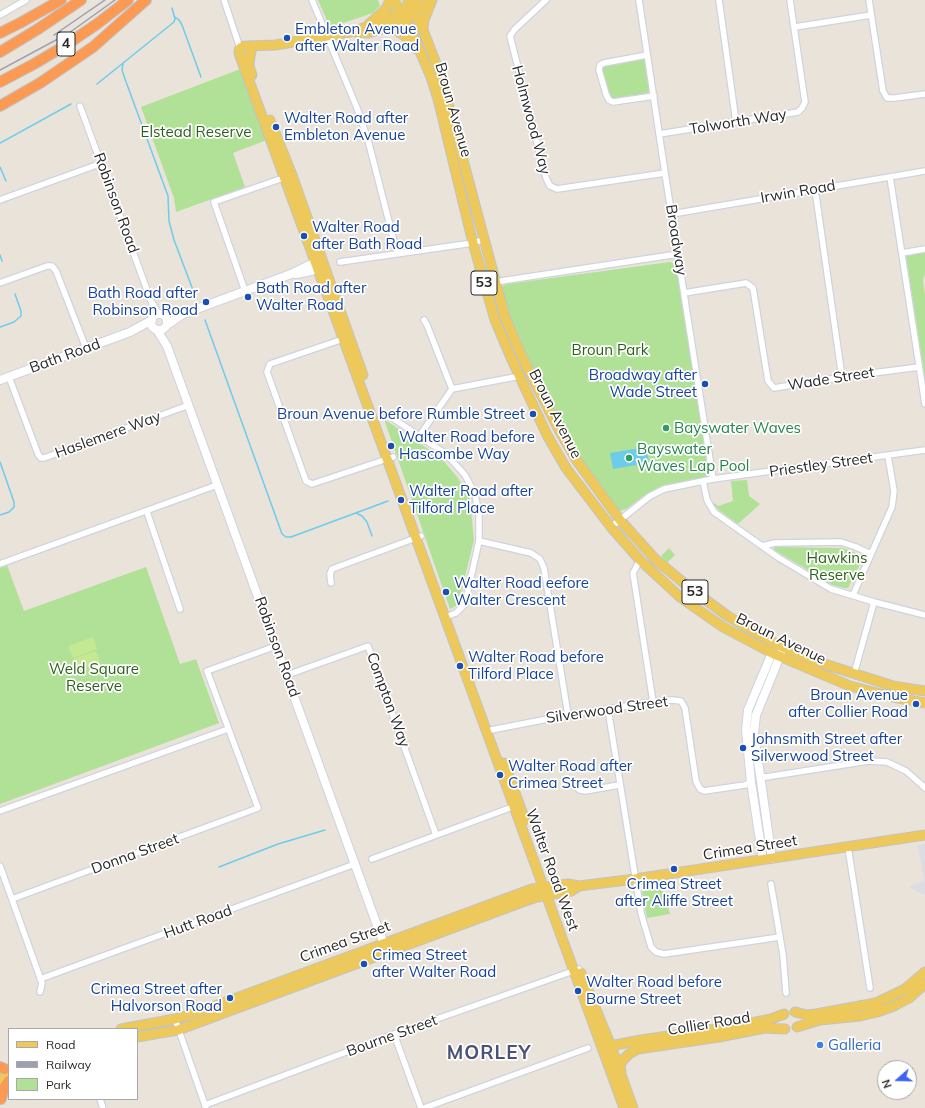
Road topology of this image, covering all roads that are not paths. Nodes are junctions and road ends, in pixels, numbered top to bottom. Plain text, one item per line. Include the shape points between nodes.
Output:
1 (26, 0) edge
2 (61, 0) edge
3 (81, 0) edge
4 (128, 0) edge
5 (146, 0) edge
6 (224, 0) edge
7 (312, 0) edge
8 (390, 0) edge
9 (394, 0) edge
10 (431, 0) edge
11 (546, 0) edge
12 (639, 0) edge
13 (719, 0) edge
14 (790, 0) edge
15 (869, 0) edge
16 (412, 4) edge
17 (0, 15) edge
18 (403, 15) junction
19 (871, 15) junction
20 (365, 27) junction
21 (795, 27) junction
22 (388, 28) junction
23 (423, 30) junction
24 (355, 31) junction
25 (0, 33) edge
26 (328, 36) junction
27 (246, 51) junction
28 (0, 52) edge
29 (647, 55) junction
30 (423, 58) junction
31 (0, 82) edge
32 (925, 94) edge
33 (654, 96) junction
34 (0, 106) edge
35 (80, 106) dead end
36 (736, 122) junction
37 (659, 134) junction
38 (102, 163) junction
39 (925, 171) edge
40 (665, 173) junction
41 (288, 176) junction
42 (890, 177) junction
43 (815, 189) junction
44 (0, 200) edge
45 (672, 214) junction
46 (485, 239) junction
47 (474, 243) junction
48 (925, 249) edge
49 (397, 253) junction
50 (902, 253) junction
51 (678, 254) junction
52 (340, 262) dead end
53 (320, 264) junction
54 (0, 283) edge
55 (496, 285) junction
56 (245, 291) junction
57 (684, 293) junction
58 (183, 314) junction
59 (157, 317) junction
60 (424, 320) dead end
61 (161, 328) junction
62 (130, 332) junction
63 (346, 337) junction
64 (86, 348) junction
65 (919, 367) junction
66 (520, 376) junction
67 (9, 377) junction
68 (842, 377) junction
69 (0, 380) edge
70 (452, 389) junction
71 (925, 404) edge
72 (189, 405) junction
73 (394, 419) dead end
74 (420, 435) junction
75 (925, 450) edge
76 (888, 456) junction
77 (390, 458) junction
78 (713, 479) junction
79 (703, 481) junction
80 (217, 485) junction
81 (147, 512) junction
82 (620, 520) junction
83 (611, 527) junction
84 (419, 537) junction
85 (480, 541) junction
86 (762, 546) junction
87 (871, 554) junction
88 (640, 560) junction
89 (0, 564) edge
90 (331, 583) dead end
91 (853, 595) junction
92 (874, 602) junction
93 (180, 609) dead end
94 (925, 615) edge
95 (448, 616) junction
96 (780, 645) junction
97 (276, 646) junction
98 (776, 655) junction
99 (854, 674) junction
100 (287, 675) junction
101 (925, 691) edge
102 (653, 702) junction
103 (925, 703) edge
104 (608, 709) junction
105 (568, 715) junction
106 (228, 729) junction
107 (489, 730) junction
108 (760, 776) junction
109 (751, 782) junction
110 (572, 784) dead end
111 (619, 785) junction
112 (925, 788) edge
113 (516, 805) junction
114 (0, 811) edge
115 (436, 835) junction
116 (925, 835) edge
117 (848, 847) junction
118 (372, 858) dead end
119 (768, 860) junction
120 (355, 864) junction
121 (0, 866) edge
122 (635, 879) junction
123 (771, 884) dead end
124 (548, 891) junction
125 (12, 898) junction
126 (780, 938) junction
127 (384, 943) junction
128 (387, 952) junction
129 (576, 970) junction
130 (925, 972) edge
131 (40, 979) junction
132 (925, 984) edge
133 (870, 988) dead end
134 (40, 992) dead end
135 (786, 993) dead end
136 (795, 1012) junction
137 (784, 1014) junction
138 (175, 1019) junction
139 (797, 1027) junction
140 (126, 1028) edge
141 (785, 1029) junction
142 (178, 1030) junction
143 (394, 1034) junction
144 (138, 1037) edge
145 (588, 1048) dead end
146 (638, 1049) junction
147 (608, 1050) junction
148 (5, 1070) edge
149 (621, 1074) junction
150 (0, 1080) edge
151 (8, 1082) edge
152 (2, 1102) edge
153 (206, 1106) edge
154 (434, 1106) edge
155 (422, 1108) edge
156 (624, 1108) edge
157 (633, 1108) edge

1 - 17 street
2 - 25 highway
3 - 28 highway, 4 via 38,30
4 - 31 highway, 4 via 66,45
5 - 34 highway via 93,47 40,83
6 - 27 street, Walter Road West
7 - 26 street
8 - 20 main road via 383,12
9 - 18 main road, Broun Avenue / 53
10 - 16 main road
10 - 23 main road
11 - 40 street, Holmwood Way via 510,36 550,186 557,189
12 - 29 street, Broadway
13 - 36 street
14 - 21 street, Tolworth Way
15 - 19 street
16 - 18 main road
16 - 23 main road, Broun Avenue / 53
18 - 20 main road
18 - 22 main road
18 - 30 main road, Broun Avenue / 53
19 - 21 street
19 - 32 street via 883,91 887,98
20 - 24 main road
21 - 36 street, Tolworth Way via 805,102 802,108 798,112
22 - 24 main road via 368,33
22 - 30 main road via 405,36
23 - 46 main road, Broun Avenue / 53 via 440,74
24 - 26 main road
26 - 27 main road
26 - 49 street via 368,140
27 - 41 main road, Walter Road West
29 - 33 street, Broadway
29 - 33 street via 604,63 600,65 599,70 606,94 612,102
30 - 47 main road, Broun Avenue / 53 via 438,99
33 - 37 street, Broadway
35 - 38 street, Robinson Road
36 - 37 street, Tolworth Way
37 - 40 street, Broadway
38 - 44 street
38 - 59 street, Robinson Road
39 - 42 street, Irwin Road
40 - 45 street, Broadway
41 - 53 main road, Walter Road West
41 - 56 street via 214,202
42 - 43 street, Irwin Road
42 - 50 street
43 - 45 street, Irwin Road
43 - 68 street
45 - 51 street, Broadway
46 - 47 street
46 - 55 main road, Broun Avenue / 53
47 - 49 street
47 - 66 main road, Broun Avenue / 53 via 495,320
48 - 50 street
49 - 52 street
50 - 65 street
51 - 55 street via 501,282
51 - 57 street, Broadway
53 - 56 street, Bath Road via 300,274 291,274
53 - 63 main road, Walter Road West
54 - 64 street via 52,266
55 - 82 main road, Broun Avenue / 53 via 505,317 522,357 558,430
56 - 58 street, Bath Road
57 - 68 street, Wade Street via 746,283 753,288 768,381 774,388
57 - 78 street, Broadway
58 - 59 street, Bath Road
58 - 61 street, Bath Road
59 - 61 street, Robinson Road via 152,325
59 - 61 street, Robinson Road via 167,321
59 - 62 street, Bath Road
60 - 70 street via 428,324
61 - 62 street, Bath Road
61 - 72 street, Robinson Road
62 - 64 street, Bath Road
63 - 77 main road, Walter Road West
63 - 77 street via 270,364 267,372 306,481 312,484
64 - 67 street, Bath Road
65 - 68 street, Wade Street
65 - 71 street
66 - 70 street
66 - 83 main road, Broun Avenue / 53 via 547,435 566,468
67 - 69 street, Bath Road
67 - 72 street, Haslemere Way via 41,458
70 - 74 street
72 - 80 street, Robinson Road
73 - 74 street
74 - 85 street via 446,454 465,475 480,515
75 - 76 street, Priestley Street
76 - 78 street, Priestley Street
76 - 87 street via 894,491 892,507
77 - 84 main road, Walter Road West
78 - 79 street, Priestley Street
79 - 82 street, Priestley Street via 662,490 650,496
79 - 86 street via 707,500 714,512
80 - 81 street
80 - 97 street, Robinson Road
81 - 89 street
81 - 93 street
82 - 83 street, Priestley Street
82 - 96 main road, Broun Avenue / 53 via 655,560 690,589 729,617
83 - 88 main road, Broun Avenue / 53
84 - 90 street via 332,569
84 - 95 main road, Walter Road West
85 - 95 street via 464,604
85 - 105 street via 531,554 540,559 544,568
86 - 87 street via 775,543 841,542
86 - 91 street via 831,589
87 - 91 street
88 - 98 main road, Broun Avenue / 53 via 680,597 723,627
88 - 102 street via 633,573
91 - 92 street
92 - 94 street
92 - 99 street
95 - 107 main road, Walter Road West
96 - 98 street
96 - 99 main road, Broun Avenue / 53
97 - 100 street, Robinson Road
97 - 106 street via 207,671
98 - 103 main road, Broun Avenue / 53 via 850,686
98 - 108 street via 756,715 754,733
98 - 109 street via 748,710 746,730
99 - 101 main road, Broun Avenue / 53 via 894,686
100 - 115 street, Compton Way via 368,646
100 - 120 street, Robinson Road
102 - 104 street, Silverwood Street
102 - 109 street, Silverwood Street via 681,701 685,708 696,781 700,789 704,791
104 - 105 street, Silverwood Street
104 - 111 street
105 - 107 street, Silverwood Street
106 - 114 street
106 - 125 street, Donna Street via 258,808
107 - 113 main road, Walter Road West
108 - 112 street via 868,761 887,762 906,771
108 - 119 street
109 - 119 street
110 - 111 street via 585,791
111 - 122 street
113 - 115 street
113 - 124 main road, Walter Road West
115 - 118 street
116 - 117 main road, Crimea Street
117 - 119 main road, Crimea Street
117 - 133 street
119 - 122 main road, Crimea Street
120 - 127 street, Robinson Road
120 - 131 street, Hutt Road
121 - 125 street
122 - 124 main road, Crimea Street via 579,886 571,891
122 - 126 street via 642,921 651,947 656,952 664,954
123 - 126 street
124 - 127 main road, Crimea Street via 525,891
124 - 128 main road, Crimea Street
124 - 129 main road, Walter Road West
125 - 131 street
126 - 135 street
127 - 128 street, Robinson Road
127 - 138 main road, Crimea Street
128 - 142 main road, Crimea Street
129 - 143 street, Bourne Street
129 - 147 main road, Walter Road West
130 - 136 main road via 905,988 876,1003 808,1015
131 - 134 street
132 - 139 main road via 909,998 877,1012 820,1020
136 - 137 main road via 789,1011
136 - 139 main road via 800,1019
137 - 141 main road via 781,1022
137 - 147 main road, Collier Road via 771,1019
138 - 140 main road, Crimea Street
138 - 142 street
139 - 141 main road via 792,1030
141 - 146 main road, Collier Road via 765,1028
142 - 144 main road, Crimea Street
142 - 153 street
143 - 153 street, Bourne Street
143 - 155 street
145 - 154 street
146 - 147 main road, Collier Road
146 - 149 main road, Collier Road via 622,1060
147 - 149 main road, Walter Road West
147 - 156 main road, Walter Road West
148 - 150 main road
149 - 157 main road, Walter Road West
151 - 152 highway via 4,1088
154 - 155 street

